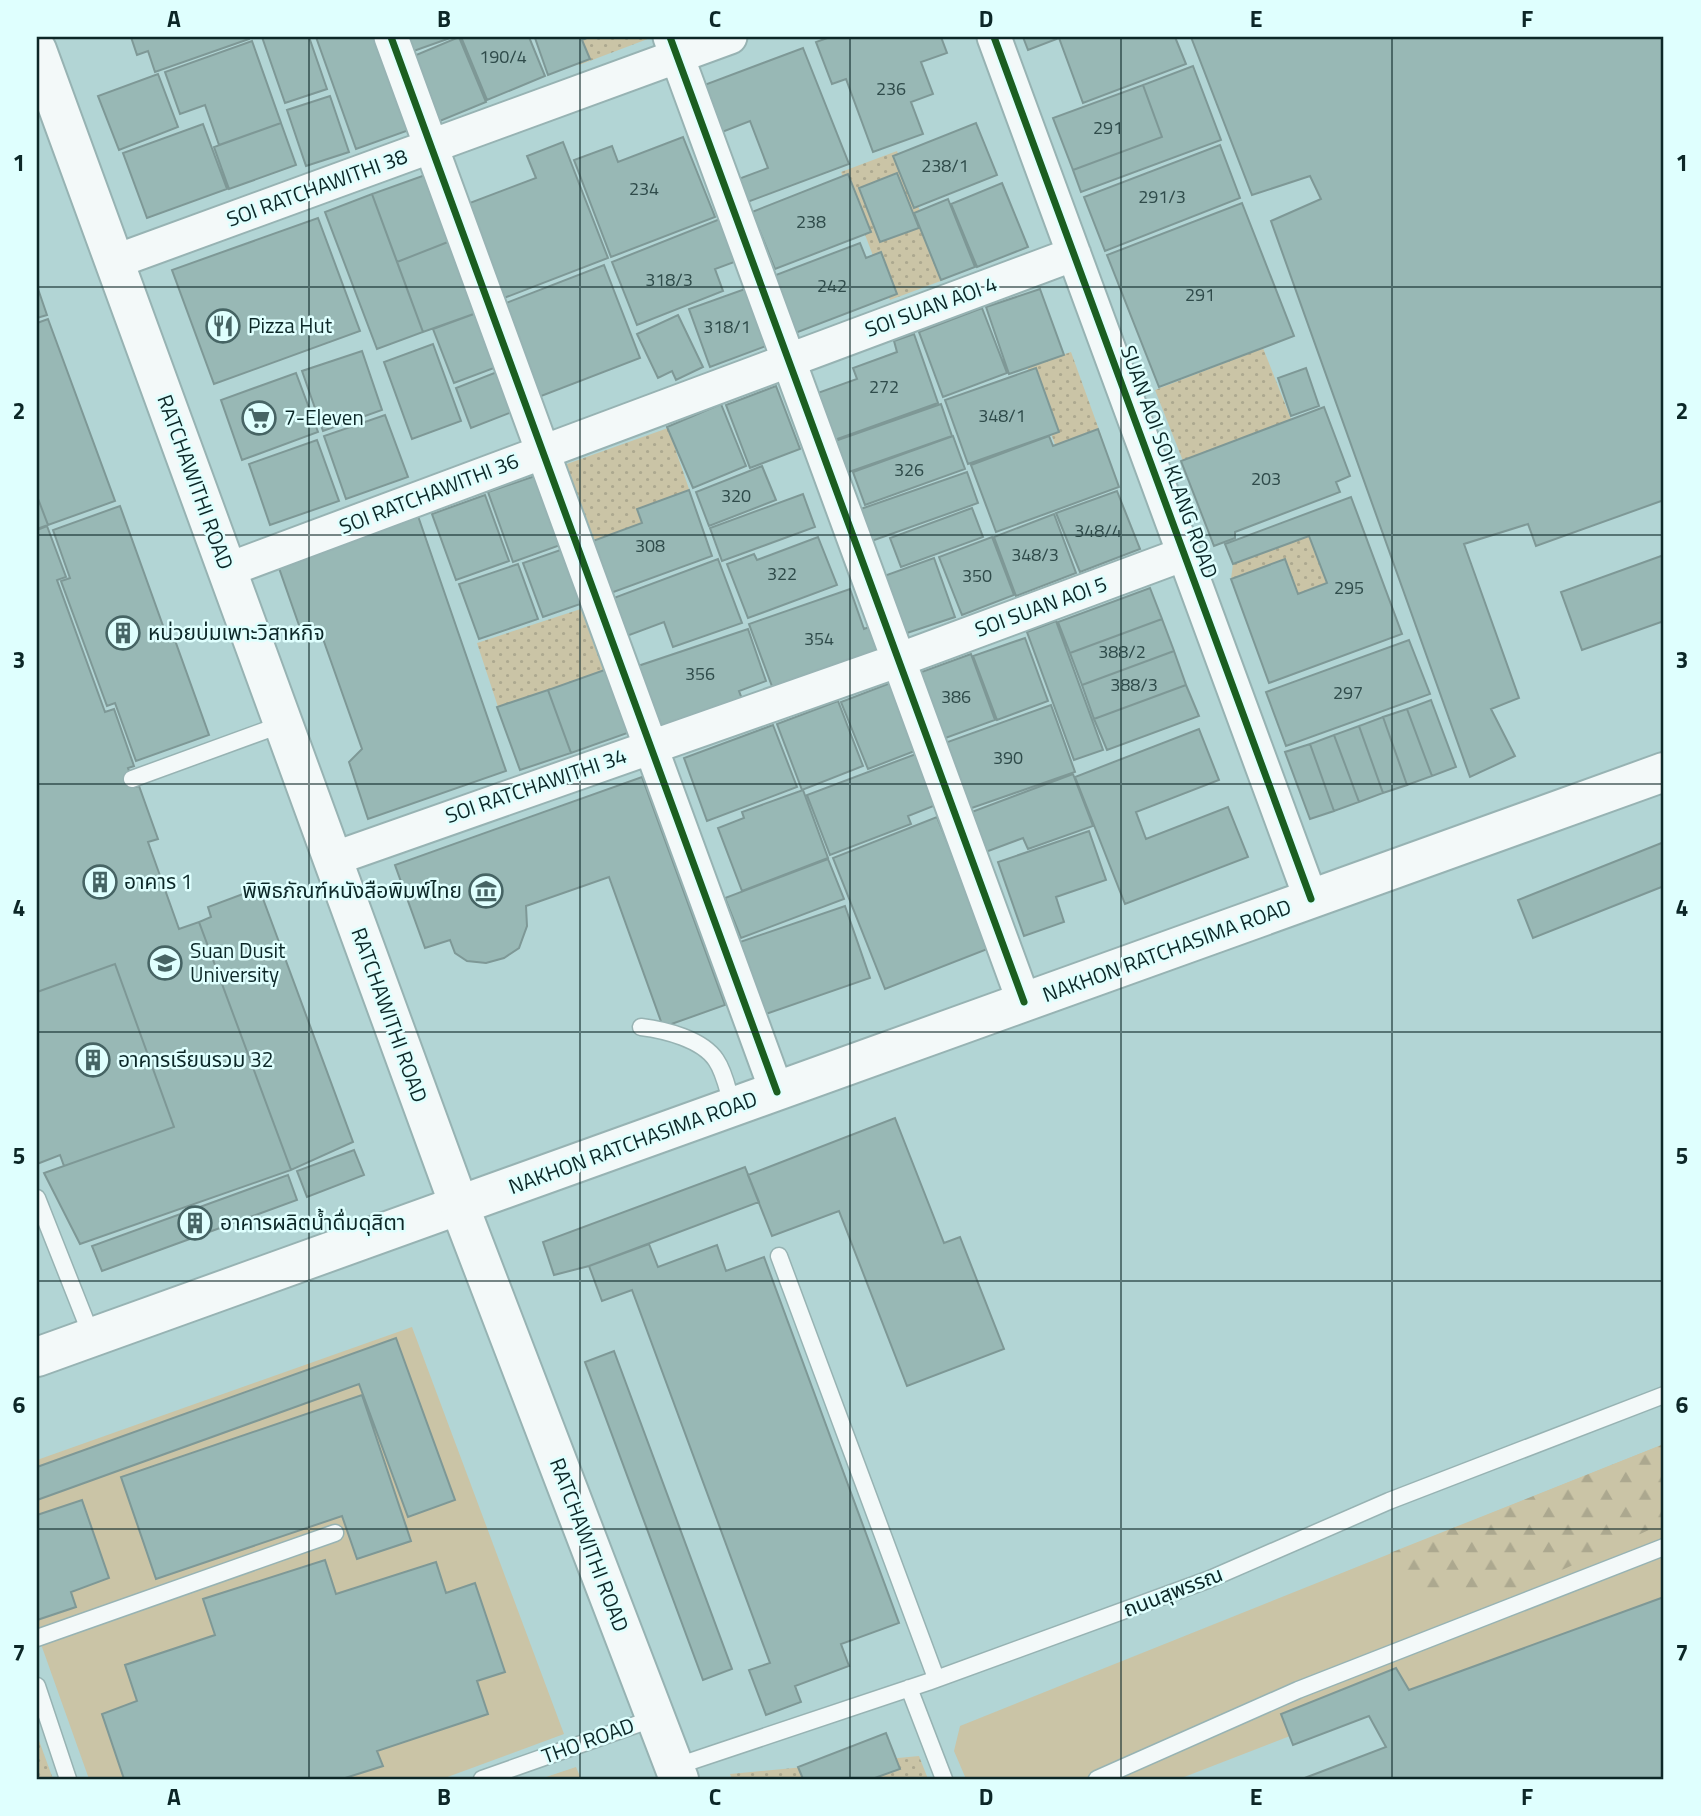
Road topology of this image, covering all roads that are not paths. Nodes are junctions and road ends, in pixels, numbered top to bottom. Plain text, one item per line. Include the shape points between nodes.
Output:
1 (391, 37) edge
2 (730, 37) edge
3 (994, 37) edge
4 (673, 46) edge
5 (40, 67) edge
6 (430, 147) junction
7 (1074, 254) junction
8 (114, 262) junction
9 (788, 358) junction
10 (542, 451) junction
11 (1184, 554) junction
12 (226, 570) junction
13 (898, 660) junction
14 (283, 724) junction
15 (650, 746) junction
16 (1664, 772) edge
17 (132, 779) dead end
18 (332, 859) junction
19 (1311, 900) junction
20 (1024, 1002) junction
21 (641, 1027) dead end
22 (776, 1092) junction
23 (733, 1107) junction
24 (37, 1198) edge
25 (459, 1205) junction
26 (779, 1256) dead end
27 (92, 1336) junction
28 (37, 1357) edge
29 (1664, 1395) edge
30 (335, 1533) dead end
31 (1664, 1547) edge
32 (37, 1638) edge
33 (936, 1678) junction
34 (37, 1686) edge
35 (909, 1688) junction
36 (655, 1718) junction
37 (676, 1773) edge
38 (68, 1779) edge
39 (482, 1779) edge
40 (944, 1779) edge
41 (1097, 1779) edge

1 - 6 street
2 - 4 street, SOI RATCHAWITHI 38
3 - 7 street, SUAN AOI SOI KLANG ROAD
4 - 6 street, SOI RATCHAWITHI 38
4 - 9 street
5 - 8 main road, RATCHAWITHI ROAD
6 - 8 street, SOI RATCHAWITHI 38
6 - 10 street
7 - 9 street, SOI SUAN AOI 4
7 - 11 street, SUAN AOI SOI KLANG ROAD
8 - 12 main road, RATCHAWITHI ROAD
9 - 10 street, SOI RATCHAWITHI 36
9 - 13 street
10 - 12 street, SOI RATCHAWITHI 36
10 - 15 street
11 - 13 street, SOI SUAN AOI 5
11 - 19 street, SUAN AOI SOI KLANG ROAD
12 - 14 main road, RATCHAWITHI ROAD
13 - 15 street, SOI RATCHAWITHI 34
13 - 20 street
14 - 17 lane
14 - 18 main road, RATCHAWITHI ROAD
15 - 18 street, SOI RATCHAWITHI 34
15 - 22 street
16 - 19 main road, NAKHON RATCHASIMA ROAD
18 - 25 main road, RATCHAWITHI ROAD
19 - 20 main road, NAKHON RATCHASIMA ROAD
20 - 22 main road, NAKHON RATCHASIMA ROAD
21 - 23 lane via 708,1050 720,1067
22 - 23 main road, NAKHON RATCHASIMA ROAD
23 - 25 main road, NAKHON RATCHASIMA ROAD
24 - 27 lane
25 - 27 main road, NAKHON RATCHASIMA ROAD
25 - 36 main road, RATCHAWITHI ROAD
26 - 33 lane
27 - 28 main road, NAKHON RATCHASIMA ROAD
29 - 33 lane, ถนนสุพรรณ via 1376,1506 1210,1579
30 - 32 lane
31 - 41 lane via 1298,1690
33 - 35 lane, ถนนสุพรรณ
34 - 38 lane
35 - 37 lane, ถนนสุพรรณ
35 - 40 lane
36 - 37 main road, RATCHAWITHI ROAD
36 - 39 lane, THO ROAD

